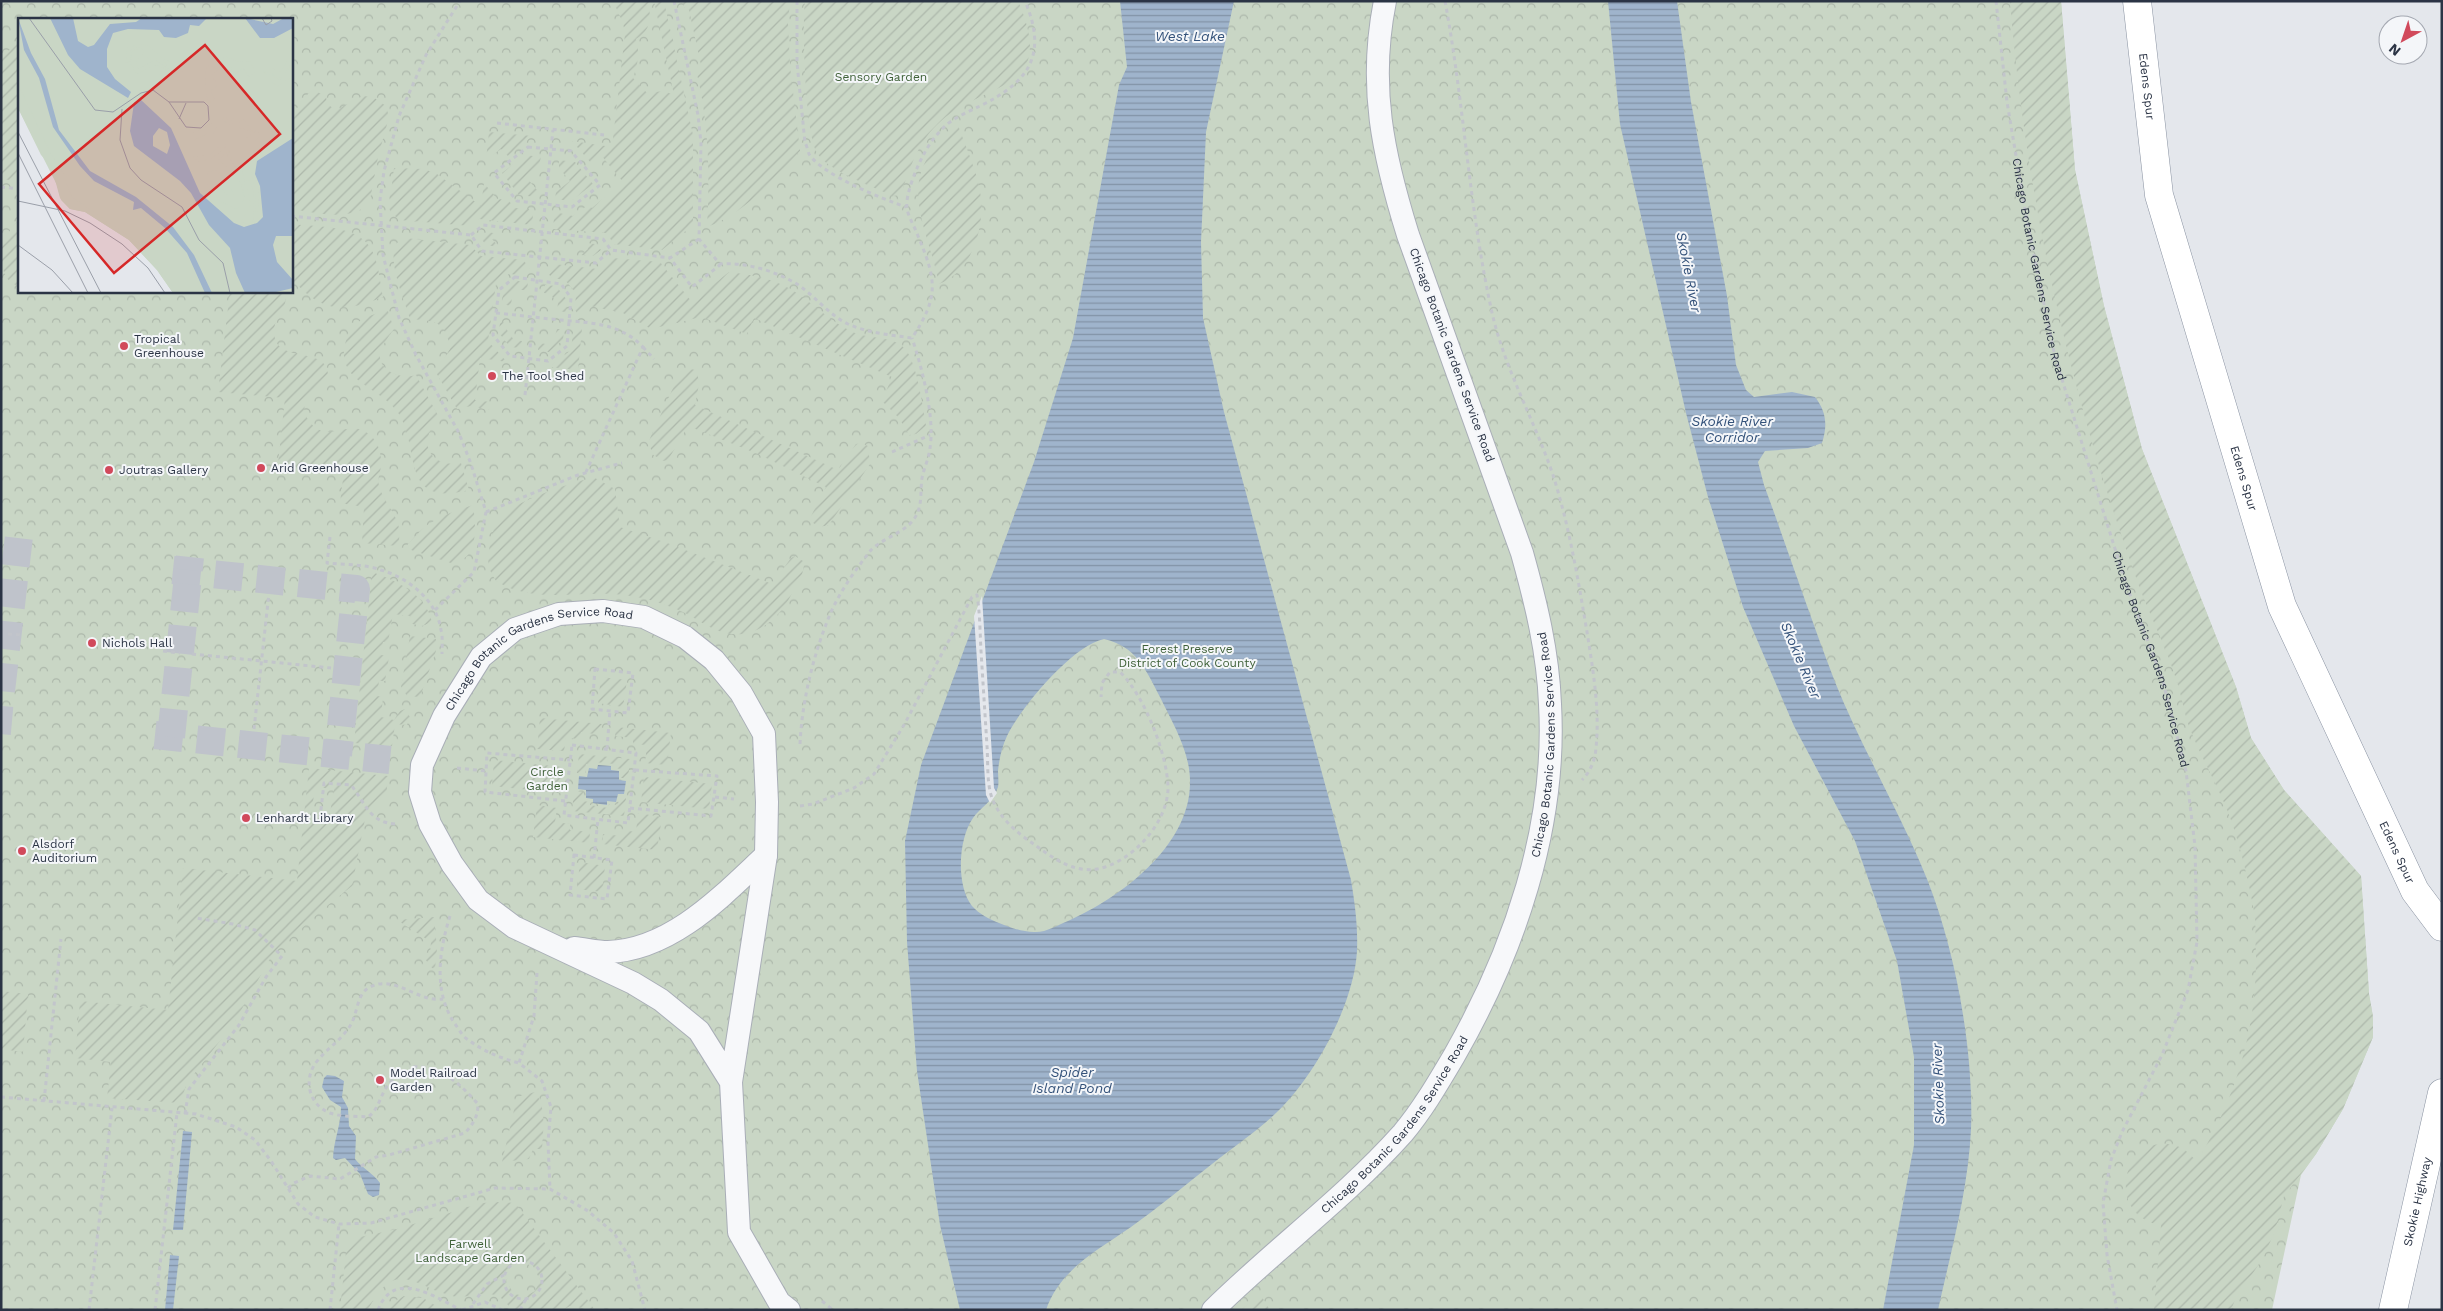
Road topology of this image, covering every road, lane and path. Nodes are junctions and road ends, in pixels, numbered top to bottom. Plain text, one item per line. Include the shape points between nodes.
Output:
1 (460, 1) edge
2 (674, 1) edge
3 (797, 1) edge
4 (1025, 1) edge
5 (1385, 1) edge
6 (1445, 1) edge
7 (1996, 1) edge
8 (2136, 1) edge
9 (497, 123) dead end
10 (553, 130) junction
11 (604, 135) dead end
12 (551, 149) junction
13 (1, 187) edge
14 (18, 189) edge
15 (545, 204) junction
16 (906, 207) junction
17 (292, 216) edge
18 (380, 226) junction
19 (542, 232) junction
20 (471, 235) junction
21 (698, 239) junction
22 (611, 250) junction
23 (540, 257) junction
24 (670, 258) junction
25 (720, 264) junction
26 (537, 281) junction
27 (496, 313) junction
28 (533, 317) junction
29 (569, 321) junction
30 (912, 338) junction
31 (643, 347) junction
32 (528, 358) junction
33 (654, 359) dead end
34 (525, 394) dead end
35 (930, 435) junction
36 (892, 452) dead end
37 (622, 463) dead end
38 (586, 472) junction
39 (486, 512) junction
40 (330, 537) dead end
41 (269, 592) dead end
42 (435, 610) junction
43 (8, 634) dead end
44 (22, 635) dead end
45 (163, 651) dead end
46 (180, 653) dead end
47 (192, 654) dead end
48 (442, 655) dead end
49 (261, 662) junction
50 (331, 668) dead end
51 (1100, 697) dead end
52 (610, 710) junction
53 (254, 729) dead end
54 (606, 749) junction
55 (800, 753) dead end
56 (570, 760) junction
57 (634, 770) junction
58 (1548, 791) junction
59 (715, 797) junction
60 (799, 797) dead end
61 (722, 798) dead end
62 (565, 801) junction
63 (767, 802) junction
64 (799, 806) junction
65 (630, 808) junction
66 (798, 815) dead end
67 (320, 818) dead end
68 (598, 819) junction
69 (401, 825) dead end
70 (766, 855) junction
71 (594, 858) junction
72 (457, 917) dead end
73 (196, 918) dead end
74 (2442, 927) edge
75 (61, 939) dead end
76 (558, 946) junction
77 (537, 970) dead end
78 (443, 999) junction
79 (519, 1063) junction
80 (409, 1067) dead end
81 (393, 1080) dead end
82 (731, 1082) junction
83 (2442, 1093) edge
84 (1, 1097) edge
85 (44, 1102) junction
86 (112, 1108) junction
87 (177, 1113) junction
88 (185, 1114) junction
89 (288, 1188) junction
90 (550, 1189) junction
91 (339, 1224) junction
92 (504, 1275) junction
93 (817, 1297) dead end
94 (527, 1298) junction
95 (473, 1304) junction
96 (89, 1310) edge
97 (155, 1310) edge
98 (330, 1310) edge
99 (378, 1310) edge
100 (462, 1310) edge
101 (502, 1310) edge
102 (520, 1310) edge
103 (646, 1310) edge
104 (789, 1310) edge
105 (833, 1310) edge
106 (1213, 1310) edge
107 (2117, 1310) edge
108 (2393, 1310) edge

1 - 18 path via 426,55 399,116 384,171
2 - 21 path via 701,143
3 - 16 path via 796,63 809,154 829,172
4 - 16 path via 1034,29 1035,50 1029,67 1007,92 945,126 918,164
5 - 58 lane, Chicago Botanic Gardens Service Road via 1376,74 1381,135 1408,235 1522,553 1536,605 1546,652 1551,706
6 - 58 path via 1491,311 1563,511 1592,666 1597,721 1596,750 1590,772 1575,786
7 - 107 path, Chicago Botanic Gardens Service Road via 2012,130 2054,358 2126,584 2162,678 2186,771 2195,846 2197,942 2188,990 2162,1055 2122,1132 2111,1160 2103,1203 2107,1255
8 - 74 highway, Edens Spur via 2159,195 2282,606 2415,891
9 - 10 path
10 - 11 path
10 - 12 path
12 - 15 path
12 - 15 path via 571,151 600,185 572,207
12 - 15 path via 528,146 494,173 518,201
13 - 14 path
15 - 19 path
16 - 30 path via 926,257 933,290 925,319
17 - 18 path
18 - 20 path
18 - 39 path via 388,280 399,318 459,434
19 - 20 path via 483,225
19 - 22 path via 603,239
19 - 23 path
20 - 23 path via 482,251
21 - 24 path
21 - 25 path
22 - 23 path via 596,263
22 - 24 path
23 - 26 path
24 - 25 path via 692,287
25 - 30 path via 753,267 773,273 798,285 848,324 868,331
26 - 27 path via 515,277 499,290
26 - 28 path
26 - 29 path via 561,284 571,298
27 - 28 path
27 - 32 path via 493,335 510,356
28 - 29 path
28 - 32 path
29 - 31 path via 608,326 630,335
29 - 32 path via 567,346 548,361
30 - 35 path via 930,419
31 - 33 path
31 - 38 path
32 - 34 path
35 - 36 path
35 - 55 path via 931,447 916,517 871,550 832,611 820,640 801,726
37 - 38 path
38 - 39 path
39 - 42 path via 474,572
40 - 42 path via 327,564 380,569 400,578 423,595
41 - 49 path
42 - 48 path via 441,630
43 - 44 path
45 - 46 path
47 - 49 path
49 - 50 path
49 - 53 path
51 - 64 path via 1102,683 1110,672 1120,672 1134,689 1159,744 1168,789 1160,819 1147,837 1123,858 1097,869 1084,869 1058,861 1008,824 990,792 977,595 972,597 904,725 874,774 854,788
52 - 52 path via 592,709 595,669 633,673 628,713
52 - 54 path
54 - 56 path via 572,745
54 - 57 path via 636,753
56 - 62 path
56 - 62 path via 487,753 485,792
57 - 59 path via 717,776
57 - 65 path
58 - 106 lane, Chicago Botanic Gardens Service Road via 1526,890 1502,958 1476,1018 1423,1107 1369,1169
59 - 61 path
59 - 65 path via 711,816
60 - 64 path
62 - 68 path via 564,815
63 - 64 path
63 - 70 lane, Chicago Botanic Gardens Service Road
63 - 76 lane, Chicago Botanic Gardens Service Road via 764,734 741,693 714,660 685,637 644,617 604,611 559,614 515,629 480,657 444,716 422,765 420,792 430,824 452,864 478,900 514,927
64 - 66 path
65 - 68 path via 628,823
67 - 69 path via 324,783 351,785 370,814 382,823
68 - 71 path
70 - 76 lane, Chicago Botanic Gardens Service Road via 715,902 671,934 643,945 609,952
70 - 82 lane, Chicago Botanic Gardens Service Road
71 - 71 path via 612,860 607,899 570,895 574,855
72 - 78 path via 451,911 443,937 440,974
73 - 88 path via 255,930 282,956 239,1025 189,1088
75 - 85 path
76 - 82 lane, Chicago Botanic Gardens Service Road via 662,1000 699,1032
77 - 79 path via 534,1016
78 - 79 path via 465,1038 495,1056
78 - 81 path via 426,999 396,985 372,986 362,993 350,1026 312,1068 308,1081 311,1096 330,1113 368,1117 375,1112 387,1085
79 - 90 path via 542,1081 552,1107 548,1142
80 - 89 path via 423,1066 441,1072 459,1083 478,1104 474,1123 465,1133 376,1157 340,1179 310,1176
82 - 104 lane, Chicago Botanic Gardens Service Road via 739,1232 778,1302
83 - 108 highway, Skokie Highway
84 - 85 path
85 - 86 path
86 - 87 path
86 - 96 path
87 - 88 path
87 - 97 path
88 - 89 path via 196,1114 236,1126 255,1140
89 - 91 path via 298,1204 315,1217
90 - 91 path via 495,1188 371,1223
90 - 103 path via 588,1211 614,1232 632,1261
91 - 98 path
92 - 94 path via 510,1293
92 - 94 path via 518,1262 530,1262 536,1266 542,1276 540,1288
92 - 95 path via 487,1284
93 - 105 path
94 - 102 path
95 - 100 path
95 - 101 path via 485,1302
99 - 100 path via 389,1293 408,1287

